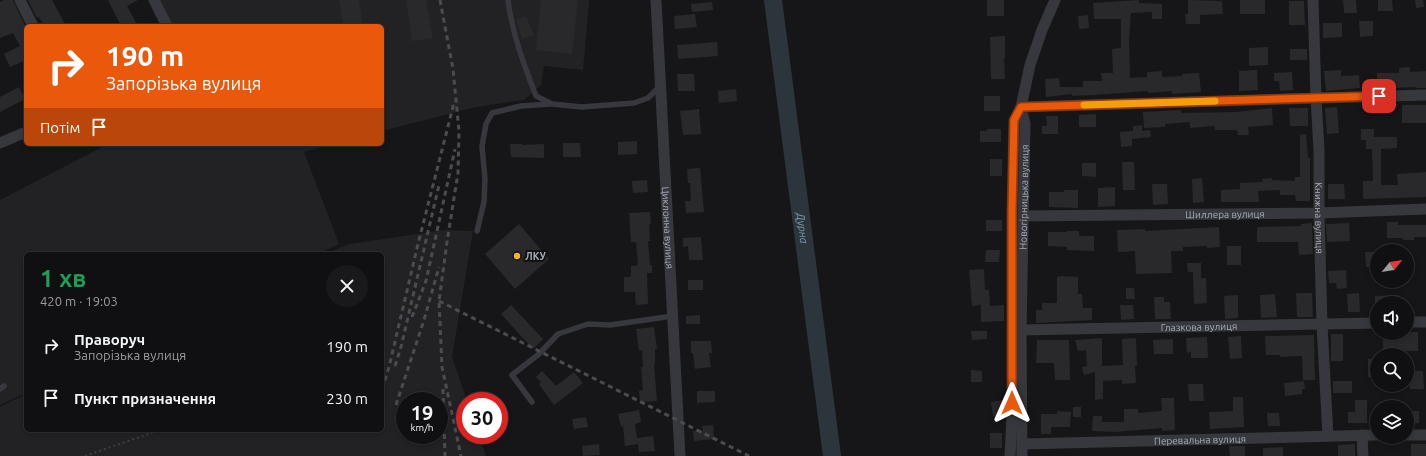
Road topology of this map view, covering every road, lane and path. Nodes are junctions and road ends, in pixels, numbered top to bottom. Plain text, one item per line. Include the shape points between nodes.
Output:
1 (20, 0) edge
2 (154, 0) edge
3 (508, 0) edge
4 (656, 0) edge
5 (1055, 0) edge
6 (1313, 0) edge
7 (32, 24) edge
8 (166, 24) edge
9 (660, 86) junction
10 (1426, 95) edge
11 (1316, 98) junction
12 (552, 104) junction
13 (1021, 107) junction
14 (24, 133) edge
15 (0, 143) edge
16 (1426, 209) edge
17 (1319, 213) junction
18 (1024, 216) junction
19 (477, 231) dead end
20 (673, 316) junction
21 (1414, 322) edge
22 (1426, 322) edge
23 (1370, 323) edge
24 (1322, 325) junction
25 (1021, 330) junction
26 (532, 402) dead end
27 (154, 432) edge
28 (1362, 435) junction
29 (1370, 435) edge
30 (1414, 435) edge
31 (1426, 435) edge
32 (1328, 436) junction
33 (1023, 444) junction
34 (85, 456) edge
35 (680, 456) edge
36 (1010, 456) edge
37 (1022, 456) edge
38 (1363, 456) edge

1 - 7 street
2 - 8 street
3 - 12 lane via 510,18 536,96
4 - 9 street, Циклонна вулиця
5 - 13 street, Новогірницька вулиця via 1030,65
6 - 11 street, Книжна вулиця
9 - 12 lane via 648,98 634,103 582,107
9 - 20 street, Циклонна вулиця
10 - 11 street
11 - 13 street
11 - 17 street, Книжна вулиця
12 - 19 lane via 521,106 492,113 486,124 482,146 484,202
13 - 18 street, Новогірницька вулиця via 1025,124
13 - 36 street, Новогірницька вулиця via 1014,120
14 - 15 street
16 - 17 street, Шиллера вулиця
17 - 18 street, Шиллера вулиця
17 - 24 street, Книжна вулиця
18 - 25 street, Новогірницька вулиця
20 - 26 lane via 610,325 588,324 558,334 539,354 512,375
20 - 35 street, Циклонна вулиця
21 - 22 street
23 - 24 street, Глазкова вулиця
24 - 25 street, Глазкова вулиця
24 - 32 street, Книжна вулиця
25 - 33 street, Новогірницька вулиця
27 - 34 path
28 - 29 street, Перевальна вулиця
28 - 32 street, Перевальна вулиця
28 - 38 street
30 - 31 street
32 - 33 street, Перевальна вулиця
33 - 37 street, Новогірницька вулиця

